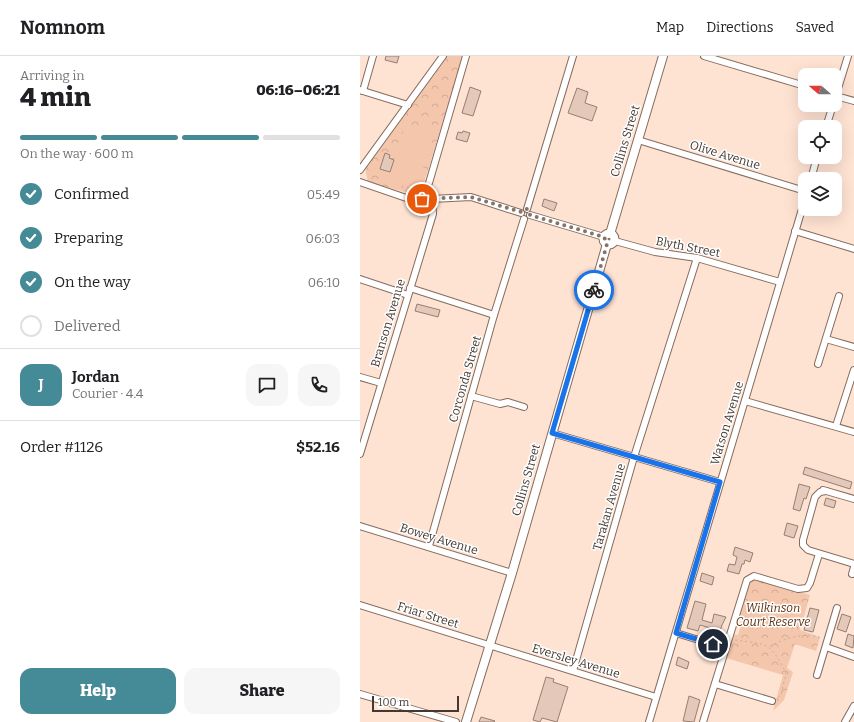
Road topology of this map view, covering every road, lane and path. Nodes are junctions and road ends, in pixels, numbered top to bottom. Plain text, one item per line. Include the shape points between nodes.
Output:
1 (373, 56) edge
2 (443, 56) edge
3 (466, 56) edge
4 (572, 56) edge
5 (663, 56) edge
6 (704, 56) edge
7 (848, 56) edge
8 (842, 75) edge
9 (798, 84) edge
10 (361, 91) edge
11 (842, 98) edge
12 (854, 101) edge
13 (408, 105) junction
14 (638, 140) junction
15 (361, 169) edge
16 (360, 182) edge
17 (429, 183) dead end
18 (360, 186) edge
19 (368, 186) junction
20 (798, 188) edge
21 (432, 198) junction
22 (525, 214) junction
23 (800, 216) edge
24 (795, 231) junction
25 (609, 239) junction
26 (854, 249) edge
27 (697, 258) junction
28 (360, 279) edge
29 (780, 282) junction
30 (410, 288) junction
31 (408, 294) junction
32 (838, 296) dead end
33 (494, 315) junction
34 (826, 338) junction
35 (854, 347) edge
36 (818, 364) dead end
37 (854, 370) edge
38 (360, 377) edge
39 (381, 383) junction
40 (471, 396) junction
41 (745, 401) junction
42 (524, 407) dead end
43 (836, 426) junction
44 (854, 432) edge
45 (552, 433) junction
46 (360, 454) edge
47 (634, 457) junction
48 (720, 482) junction
49 (819, 489) dead end
50 (826, 491) junction
51 (854, 499) edge
52 (360, 526) edge
53 (429, 546) junction
54 (819, 554) junction
55 (854, 564) edge
56 (512, 573) junction
57 (360, 605) edge
58 (837, 608) dead end
59 (676, 633) junction
60 (728, 639) junction
61 (826, 644) junction
62 (489, 645) junction
63 (770, 646) junction
64 (725, 648) junction
65 (854, 657) edge
66 (573, 671) junction
67 (817, 675) dead end
68 (715, 684) junction
69 (360, 694) edge
70 (656, 697) junction
71 (772, 701) joint
72 (854, 706) edge
73 (456, 722) edge
74 (466, 722) edge
75 (649, 722) edge
76 (703, 722) edge
77 (845, 722) edge

1 - 10 street
2 - 13 street
3 - 17 street
4 - 22 street, Corconda Street
5 - 14 street, Collins Street
6 - 9 street
7 - 8 street
10 - 13 street
11 - 12 street
13 - 15 street
14 - 20 street, Olive Avenue
14 - 25 street, Collins Street
16 - 19 street, Blyth Street
18 - 19 street, Blyth Street
19 - 21 street, Blyth Street via 412,200
21 - 22 street, Blyth Street via 471,197
21 - 30 street, Branson Avenue via 433,214
22 - 25 street, Blyth Street
22 - 33 street, Corconda Street
23 - 24 street, Watson Avenue
24 - 26 street
24 - 29 street, Watson Avenue
25 - 27 street, Blyth Street via 655,252
25 - 45 street, Collins Street
27 - 29 street, Blyth Street
27 - 47 street, Tarakan Avenue
28 - 31 street
29 - 41 street, Watson Avenue
30 - 31 street, Branson Avenue
30 - 33 street
31 - 39 street, Branson Avenue
32 - 34 street
33 - 40 street, Corconda Street
34 - 35 street
34 - 36 street
37 - 43 street
38 - 39 street
39 - 46 street, Branson Avenue
40 - 42 street
40 - 53 street, Corconda Street
41 - 43 street
41 - 48 street, Watson Avenue
43 - 44 street
45 - 47 street
45 - 56 street, Collins Street
47 - 48 street
47 - 66 street, Tarakan Avenue
48 - 59 street, Watson Avenue
49 - 50 street
50 - 51 street
50 - 54 street via 815,496 803,540 803,546
52 - 53 street, Bowey Avenue
53 - 56 street, Bowey Avenue
54 - 55 street
54 - 60 street via 807,588 754,576 747,580
56 - 62 street, Collins Street
57 - 62 street, Friar Street
58 - 61 street
59 - 64 street
59 - 70 street, Watson Avenue
60 - 63 path
60 - 64 street
61 - 63 path via 812,635 791,638
61 - 65 street
61 - 67 street
62 - 66 street, Eversley Avenue
62 - 74 street, Collins Street
63 - 71 path via 786,673 782,695
64 - 68 street
66 - 70 street, Eversley Avenue
68 - 71 street
68 - 76 street
69 - 73 street
70 - 75 street, Watson Avenue
72 - 77 street

